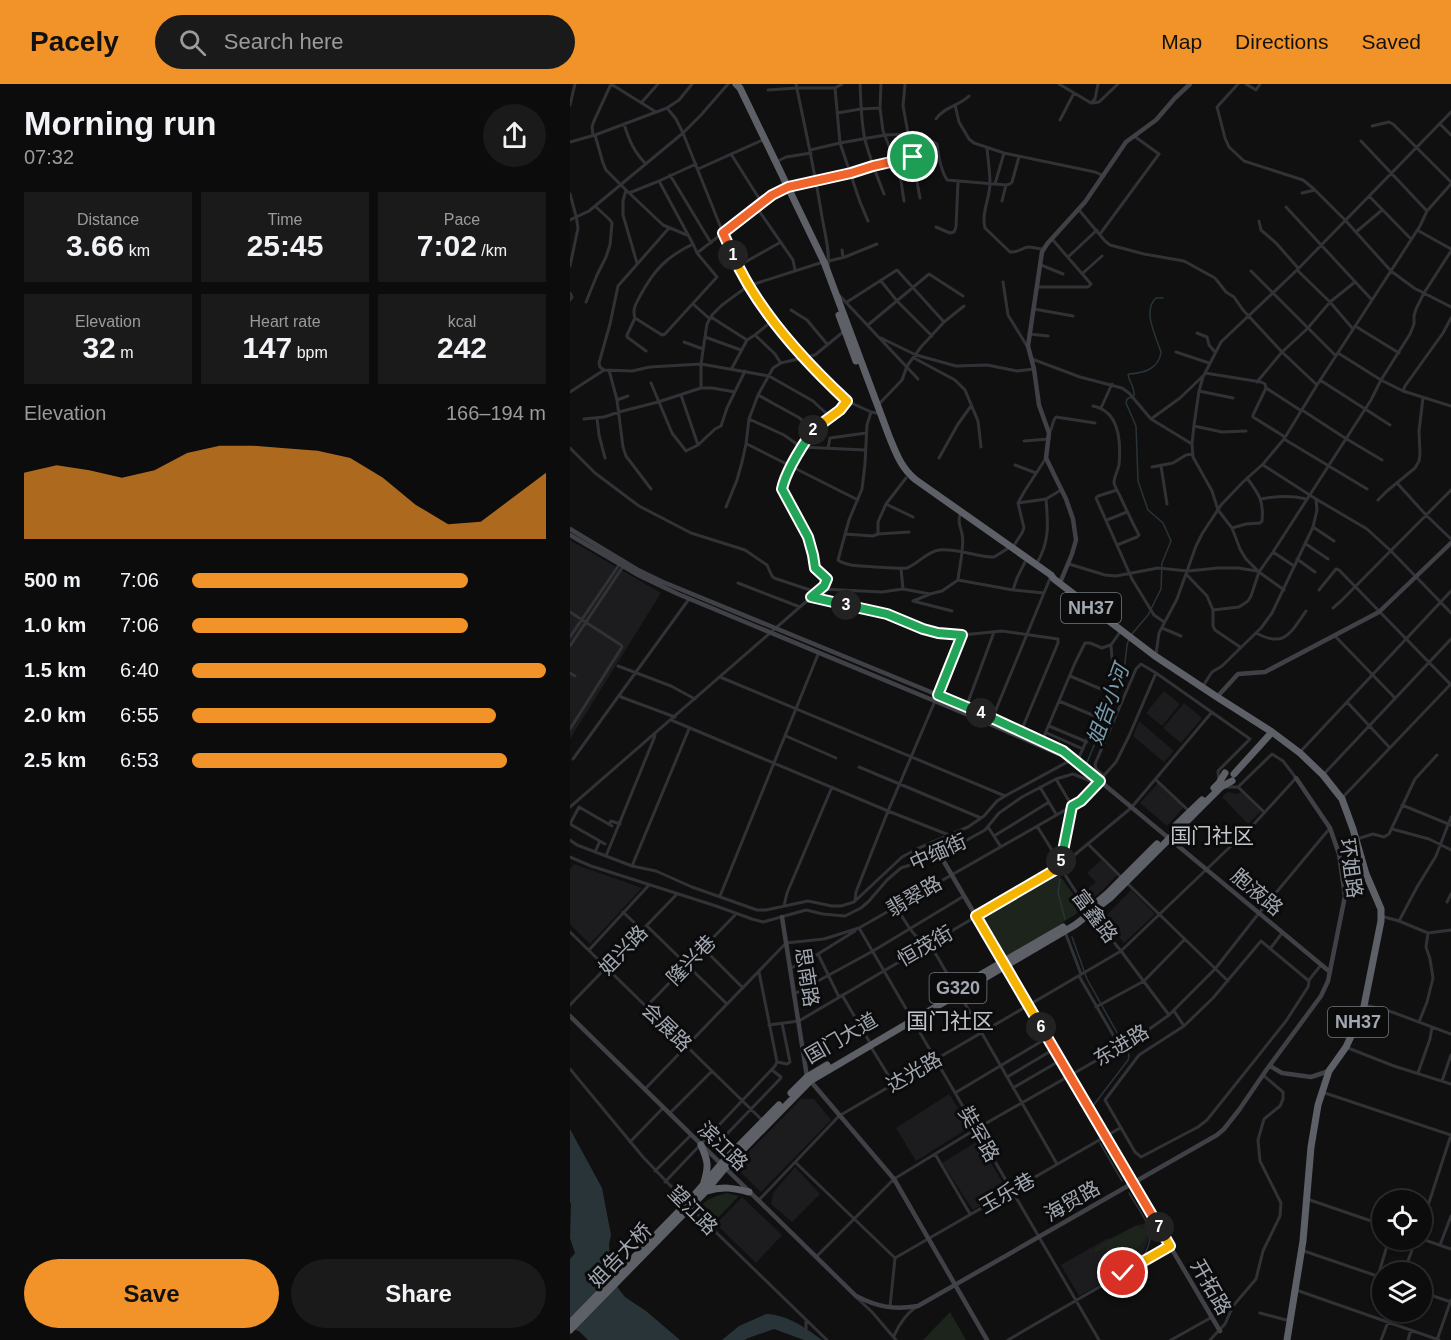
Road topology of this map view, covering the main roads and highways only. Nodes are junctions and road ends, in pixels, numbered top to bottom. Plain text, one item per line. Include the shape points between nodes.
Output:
1 (735, 84) edge
2 (762, 140) junction
3 (786, 188) junction
4 (827, 276) junction
5 (847, 330) junction
6 (1010, 549) junction
7 (1054, 579) junction
8 (1272, 732) junction
9 (1235, 781) junction
10 (1220, 785) junction
11 (1167, 837) junction
12 (1090, 911) junction
13 (1004, 964) junction
14 (808, 1079) junction
15 (701, 1145) road end
16 (723, 1166) junction
17 (704, 1190) junction
18 (749, 1192) road end
19 (692, 1202) junction
20 (570, 1323) edge
21 (570, 1330) edge
22 (1288, 1340) edge

1 - 2 highway, NH37
2 - 3 highway, NH37
2 - 3 highway, NH37
3 - 4 highway, NH37
3 - 4 highway, NH37 via 824,262
4 - 5 highway, NH37
5 - 6 highway, NH37 via 899,460 909,475
5 - 6 highway, NH37 via 873,413 906,478
6 - 7 highway, NH37
6 - 7 highway, NH37
7 - 8 highway, NH37 via 1155,656
8 - 9 highway, 国门大道 / G320
8 - 22 highway, NH37 via 1323,775 1342,799 1381,909 1363,1011 1329,1071 1322,1092 1311,1147 1302,1250
9 - 10 highway, 国门大道 / G320
9 - 10 highway, 国门大道 / G320 via 1230,771
10 - 11 highway, 国门大道 / G320
10 - 11 highway, 国门大道 / G320
11 - 12 highway, 国门大道 / G320
12 - 13 highway, 国门大道 / G320
12 - 13 highway, 国门大道 / G320 via 1065,932
13 - 14 highway, 国门大道 / G320
14 - 16 highway, 国门大道 / G320
14 - 16 highway, 国门大道 / G320
15 - 17 highway via 708,1168
16 - 17 highway, 国门大道 / G320
17 - 18 highway
17 - 19 highway, 国门大道 / G320
19 - 20 highway, 姐告大桥 / G320
19 - 21 highway, 姐告大桥 / G320

